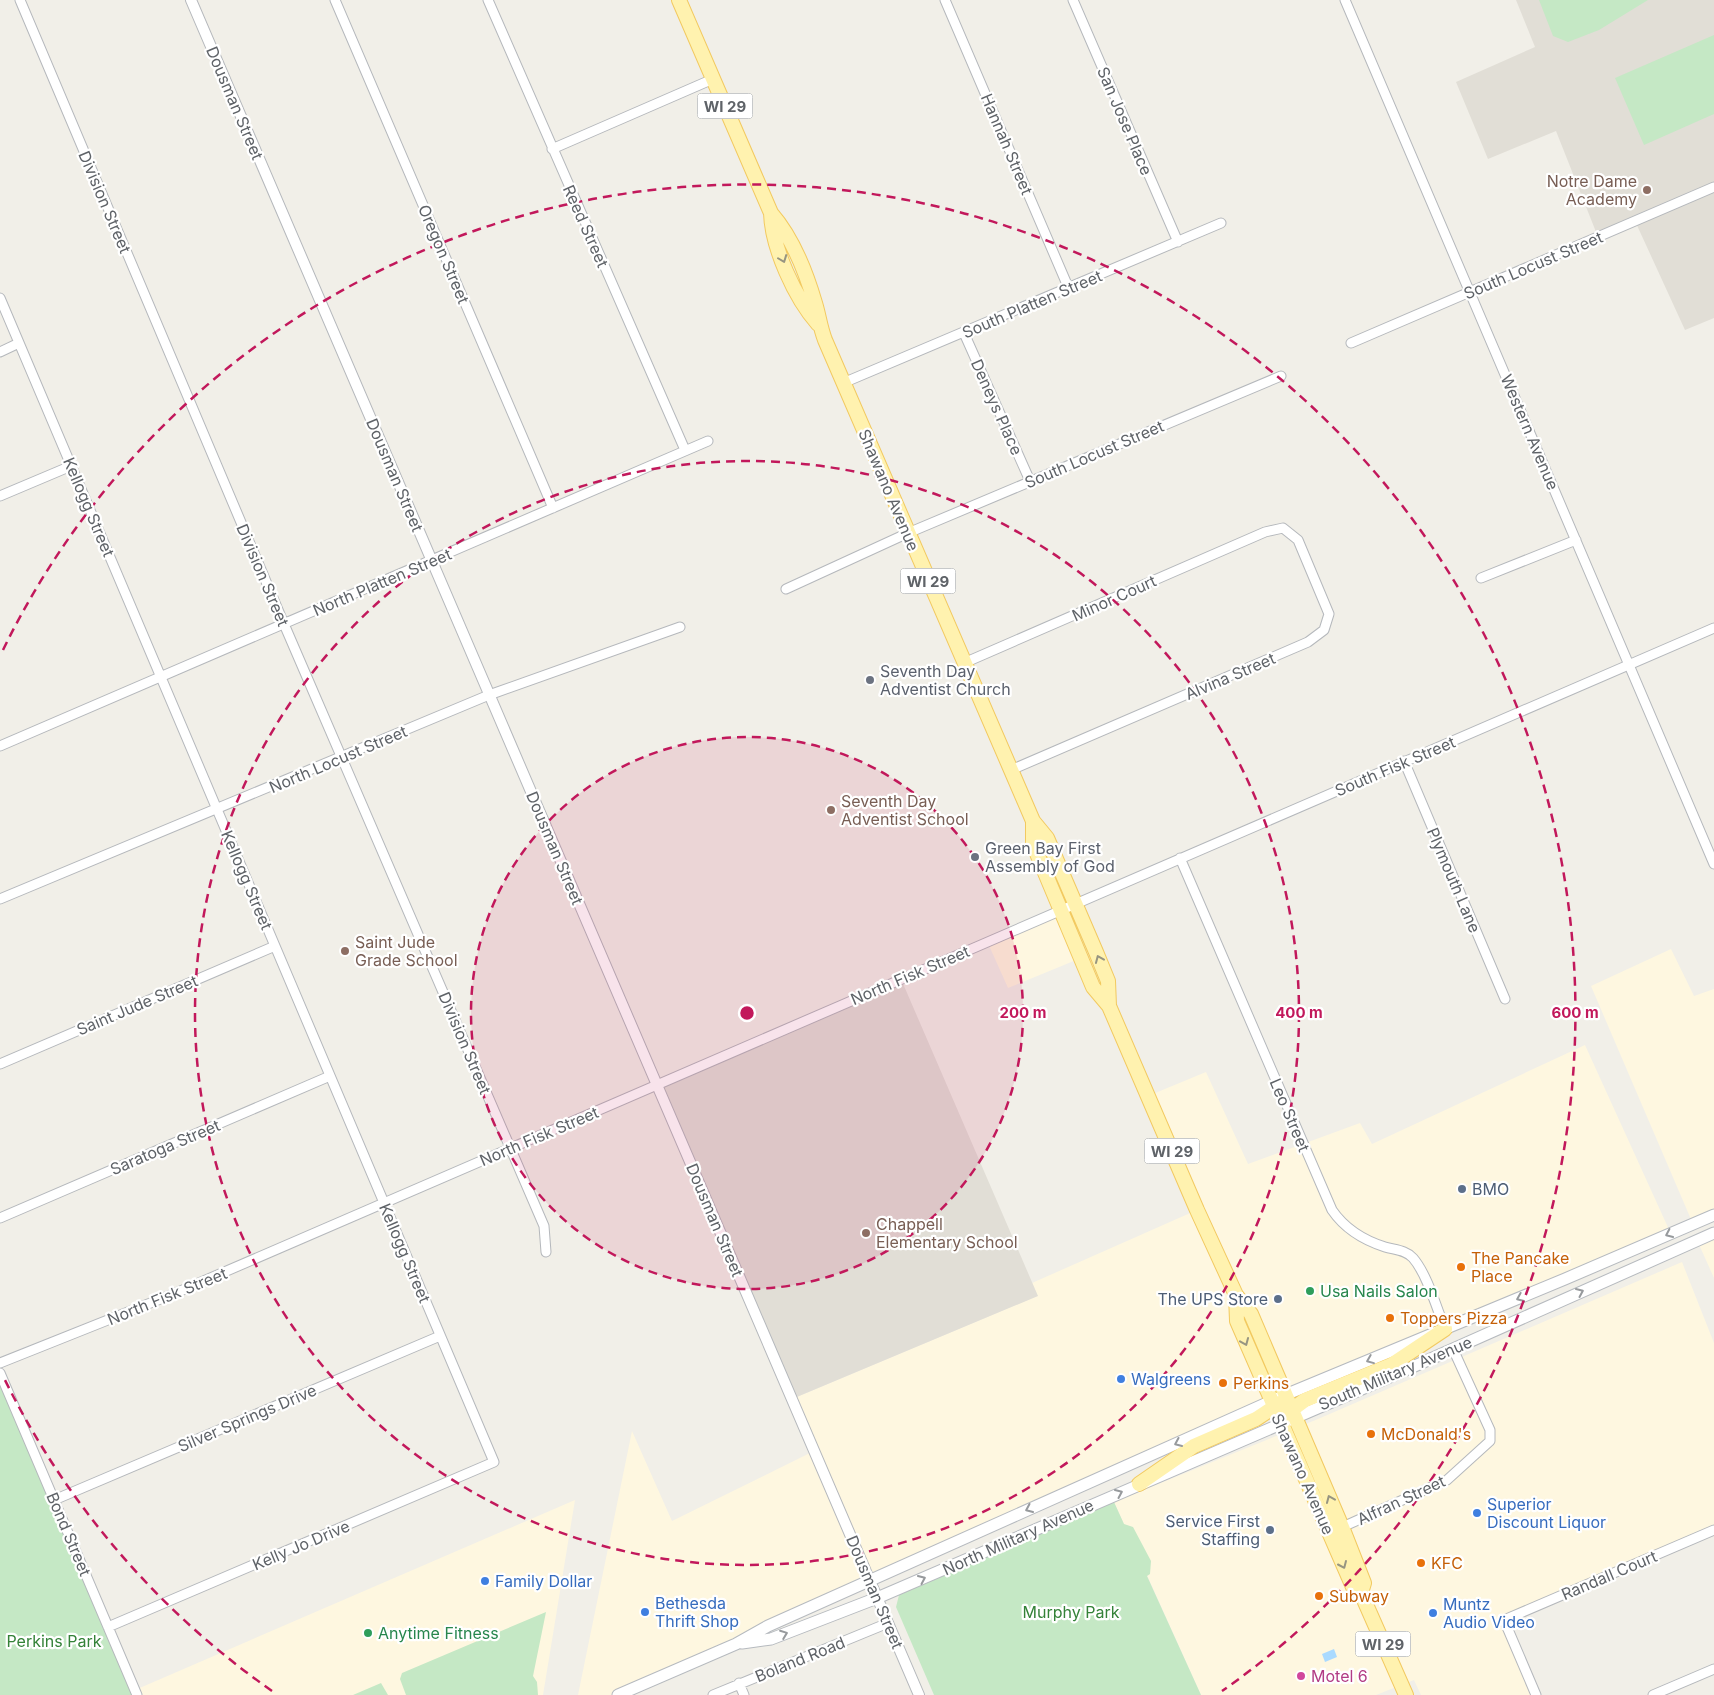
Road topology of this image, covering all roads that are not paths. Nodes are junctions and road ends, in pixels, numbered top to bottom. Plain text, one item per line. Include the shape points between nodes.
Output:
1 (20, 0) edge
2 (191, 0) edge
3 (335, 0) edge
4 (488, 0) edge
5 (680, 0) edge
6 (945, 0) edge
7 (1073, 0) edge
8 (1346, 0) edge
9 (713, 78) junction
10 (552, 149) junction
11 (1714, 187) edge
12 (1221, 223) dead end
13 (1178, 242) junction
14 (1069, 289) junction
15 (1470, 292) junction
16 (0, 298) edge
17 (964, 334) junction
18 (19, 343) junction
19 (1351, 343) dead end
20 (0, 352) edge
21 (1281, 376) dead end
22 (844, 383) junction
23 (708, 441) dead end
24 (685, 450) junction
25 (71, 466) junction
26 (1030, 481) junction
27 (0, 496) edge
28 (553, 508) junction
29 (1265, 532) joint
30 (908, 533) junction
31 (1576, 540) junction
32 (431, 560) junction
33 (1481, 578) dead end
34 (786, 590) dead end
35 (284, 624) junction
36 (680, 627) dead end
37 (1714, 628) edge
38 (964, 663) junction
39 (1629, 664) junction
40 (160, 678) junction
41 (489, 694) junction
42 (0, 746) edge
43 (342, 758) junction
44 (1404, 761) junction
45 (1010, 770) junction
46 (217, 810) junction
47 (1033, 821) junction
48 (1180, 858) junction
49 (1714, 864) edge
50 (0, 899) edge
51 (1076, 904) junction
52 (1061, 910) junction
53 (274, 946) junction
54 (1505, 998) dead end
55 (1109, 1006) junction
56 (0, 1064) edge
57 (330, 1076) junction
58 (656, 1085) junction
59 (510, 1148) junction
60 (384, 1203) junction
61 (1714, 1215) edge
62 (0, 1218) edge
63 (1714, 1233) edge
64 (546, 1252) dead end
65 (1236, 1295) junction
66 (1445, 1329) junction
67 (440, 1336) junction
68 (1453, 1349) junction
69 (0, 1363) edge
70 (0, 1373) edge
71 (1285, 1395) junction
72 (1272, 1405) junction
73 (1293, 1413) junction
74 (1280, 1423) junction
75 (494, 1462) joint
76 (1138, 1484) junction
77 (54, 1500) junction
78 (1342, 1527) junction
79 (1714, 1530) edge
80 (1329, 1533) junction
81 (870, 1580) junction
82 (1361, 1593) junction
83 (877, 1598) junction
84 (888, 1623) junction
85 (108, 1627) junction
86 (736, 1644) junction
87 (1714, 1669) edge
88 (739, 1683) junction
89 (137, 1695) edge
90 (618, 1695) edge
91 (713, 1695) edge
92 (744, 1695) edge
93 (919, 1695) edge
94 (1406, 1695) edge
95 (1536, 1695) edge
96 (1653, 1695) edge

1 - 35 street, Division Street
2 - 32 street, Dousman Street
3 - 28 street, Oregon Street
4 - 10 street, Reed Street
5 - 9 main road, Shawano Avenue / WI 29
6 - 14 street, Hannah Street
7 - 13 street, San Jose Place
8 - 15 street, Western Avenue
9 - 10 street
9 - 22 main road, Shawano Avenue / WI 29 via 771,213 782,226 809,285 818,324
10 - 24 street, Reed Street
11 - 15 street, South Locust Street
12 - 13 street, South Platten Street
13 - 14 street, South Platten Street
14 - 17 street, South Platten Street
15 - 19 street, South Locust Street
15 - 31 street, Western Avenue
16 - 18 street, Kellogg Street
17 - 22 street, South Platten Street
17 - 26 street, Deneys Place
18 - 20 street
18 - 25 street, Kellogg Street
21 - 26 street, South Locust Street
22 - 30 main road, Shawano Avenue / WI 29
23 - 24 street, North Platten Street
24 - 28 street, North Platten Street
25 - 27 street
25 - 40 street, Kellogg Street
26 - 30 street, South Locust Street
28 - 32 street, North Platten Street
29 - 38 street, Minor Court
29 - 45 street, Alvina Street via 1283,528 1298,540 1328,614 1324,630 1308,642
30 - 34 street
30 - 38 main road, Shawano Avenue / WI 29
31 - 33 street
31 - 39 street, Western Avenue
32 - 35 street, North Platten Street
32 - 41 street, Dousman Street
35 - 40 street, North Platten Street
35 - 43 street, Division Street
36 - 41 street, North Locust Street
37 - 39 street, South Fisk Street
38 - 45 main road, Shawano Avenue / WI 29
39 - 44 street, South Fisk Street
39 - 49 street, Western Avenue
40 - 42 street, North Platten Street
40 - 46 street, Kellogg Street
41 - 43 street, North Locust Street
41 - 58 street, Dousman Street
43 - 46 street, North Locust Street
43 - 59 street, Division Street
44 - 48 street, South Fisk Street
44 - 54 street, Plymouth Lane
45 - 47 main road, Shawano Avenue / WI 29
46 - 50 street, North Locust Street
46 - 53 street, Kellogg Street
47 - 51 main road, Shawano Avenue / WI 29 via 1047,838
47 - 52 main road, Shawano Avenue / WI 29 via 1033,844
48 - 51 street, South Fisk Street
48 - 66 street, Leo Street via 1332,1210 1358,1236 1413,1258
51 - 52 street, North Fisk Street
55 -> 51 main road, Shawano Avenue / WI 29 via 1108,981
52 - 55 main road, Shawano Avenue / WI 29 via 1093,987
52 - 58 street, North Fisk Street
53 - 56 street, Saint Jude Street
53 - 57 street, Kellogg Street
55 - 65 main road, Shawano Avenue / WI 29
57 - 60 street, Kellogg Street
57 - 62 street, Saratoga Street
58 - 59 street, North Fisk Street
58 - 81 street, Dousman Street
59 - 60 street, North Fisk Street
59 - 64 street, Division Street via 544,1226
60 - 67 street, Kellogg Street
60 - 69 street, North Fisk Street via 178,1292
61 -> 66 main road, South Military Avenue
68 -> 63 main road, South Military Avenue
65 - 71 main road, Shawano Avenue / WI 29 via 1251,1314
65 -> 72 main road, Shawano Avenue / WI 29 via 1236,1321
66 -> 71 main road, South Military Avenue
66 - 73 main road via 1391,1365 1305,1400
67 - 75 street, Kellogg Street
67 - 77 street, Silver Springs Drive
68 - 73 main road, South Military Avenue
68 - 78 street, Alfran Street via 1490,1430 1490,1441 1447,1480
70 - 77 street, Bond Street
71 - 72 main road
71 - 73 main road, Shawano Avenue / WI 29
72 - 74 main road, Shawano Avenue / WI 29
72 - 76 main road via 1246,1424 1194,1446
72 -> 81 main road, North Military Avenue
73 - 74 main road
78 -> 73 main road, Shawano Avenue / WI 29
74 - 76 main road, North Military Avenue
74 - 80 main road, Shawano Avenue / WI 29
75 - 85 street, Kelly Jo Drive
83 -> 76 main road, North Military Avenue
77 - 85 street, Bond Street
78 - 80 street, Alfran Street
78 - 82 main road, Shawano Avenue / WI 29 via 1364,1583
79 - 95 street, Randall Court via 1504,1620
80 -> 82 main road, Shawano Avenue / WI 29 via 1352,1587
81 - 83 street, Dousman Street
81 - 86 main road, North Military Avenue
82 - 94 main road, Shawano Avenue / WI 29
83 - 84 street, Dousman Street
86 -> 83 main road, North Military Avenue via 771,1639
84 - 88 street, Boland Road
84 - 93 street, Dousman Street
85 - 89 street, Bond Street
86 - 90 main road, North Military Avenue
87 - 96 street
88 - 91 street, Boland Road
88 - 92 street

